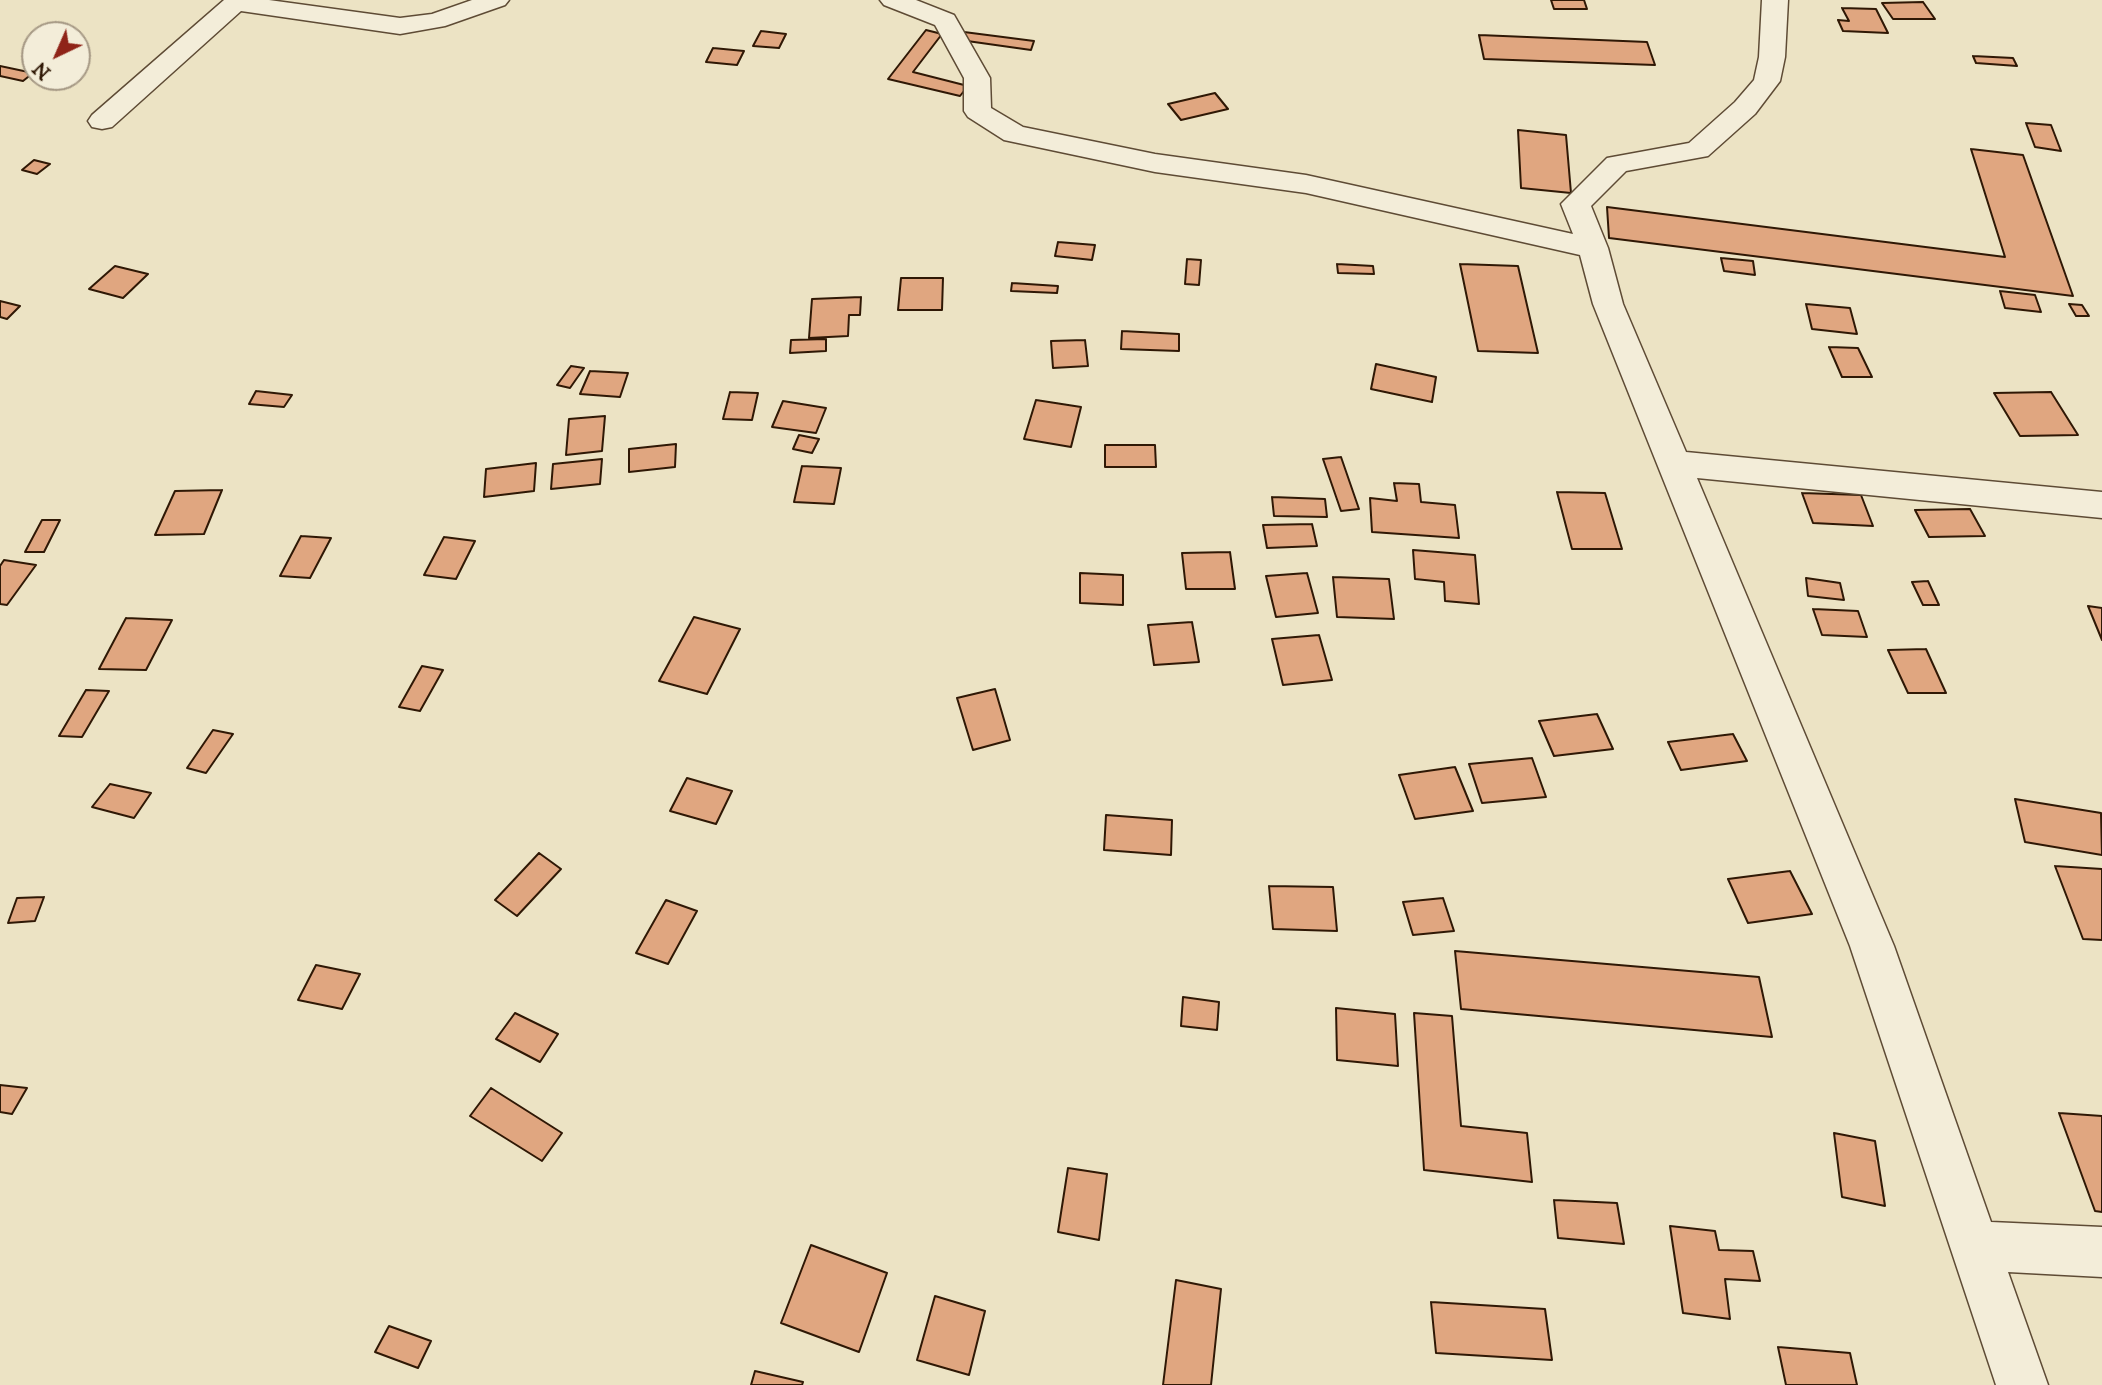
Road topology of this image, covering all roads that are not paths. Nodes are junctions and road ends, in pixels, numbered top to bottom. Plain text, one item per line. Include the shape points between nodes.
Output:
1 (496, 0) edge
2 (893, 0) edge
3 (1775, 0) edge
4 (238, 1) edge
5 (102, 121) dead end
6 (1593, 248) junction
7 (1672, 463) junction
8 (2102, 505) edge
9 (1974, 1246) junction
10 (2102, 1252) edge
11 (2022, 1385) edge

1 - 4 street via 436,21 400,26
2 - 6 street via 945,20 977,78 978,111 1014,134 1155,163 1306,184
3 - 6 street via 1767,81 1745,108 1698,150 1617,164 1576,204
4 - 5 street
6 - 7 street via 1608,304
7 - 8 street
7 - 9 street via 1872,946
9 - 10 street
9 - 11 street

